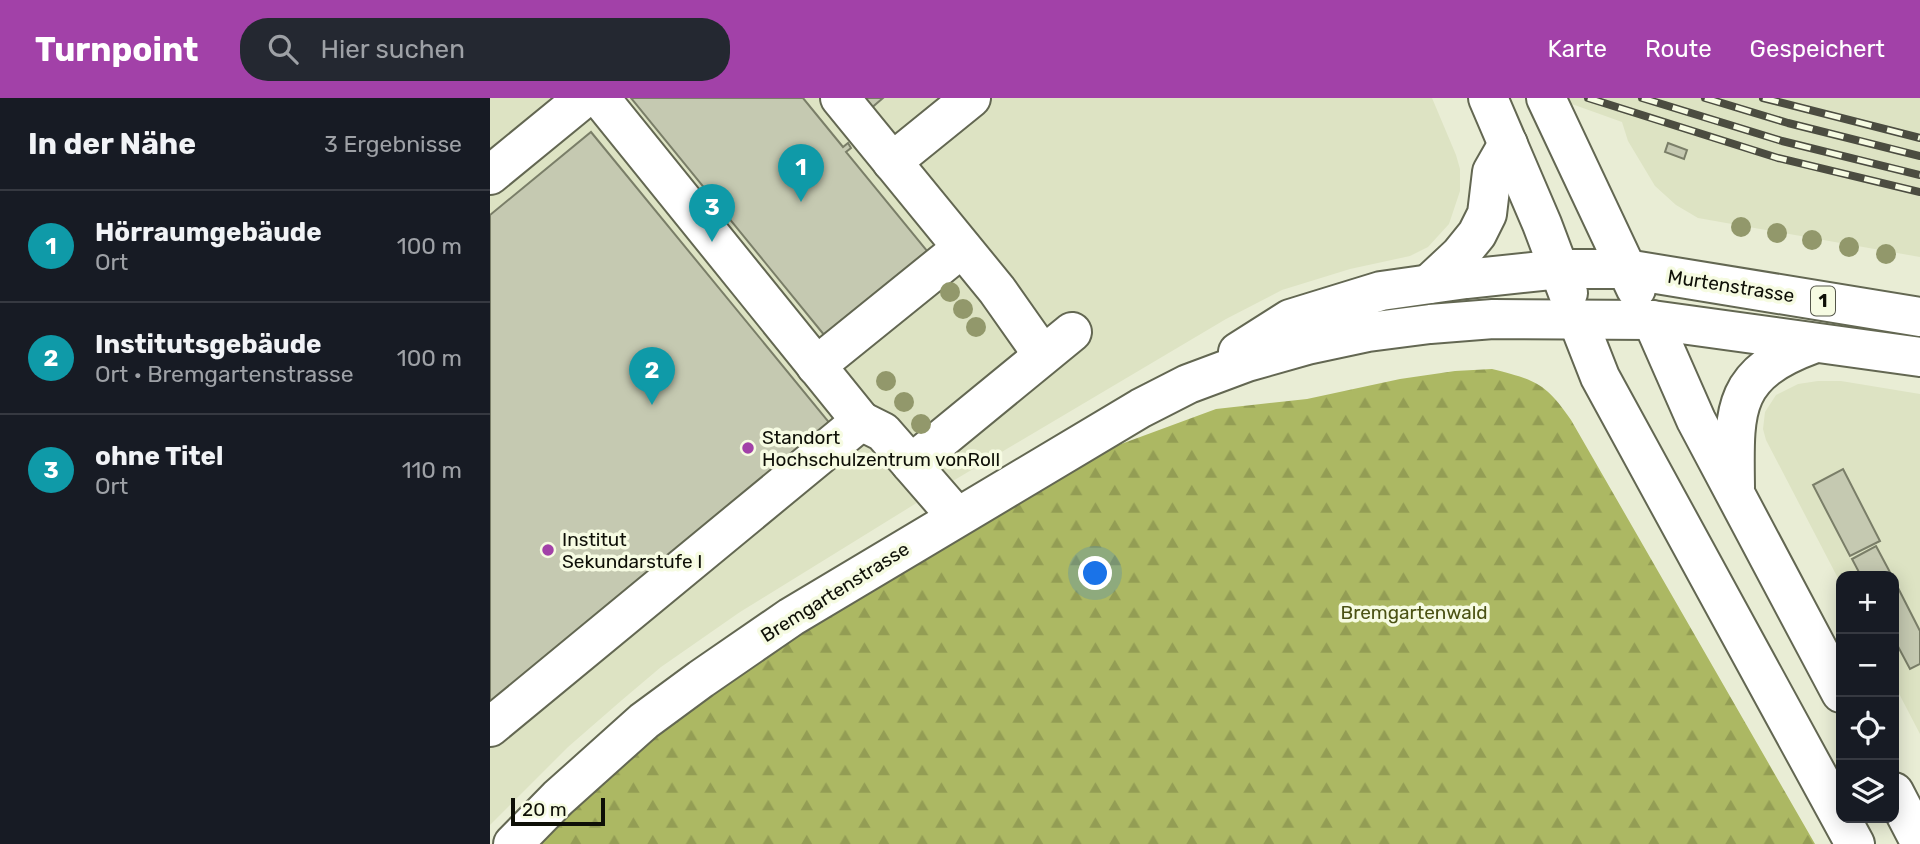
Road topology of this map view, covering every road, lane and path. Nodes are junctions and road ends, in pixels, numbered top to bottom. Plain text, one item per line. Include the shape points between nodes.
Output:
1 (583, 98) edge
2 (600, 98) edge
3 (840, 98) edge
4 (1488, 98) edge
5 (969, 99) edge
6 (1547, 101) edge
7 (1508, 144) junction
8 (892, 162) junction
9 (490, 175) edge
10 (962, 248) junction
11 (1560, 269) junction
12 (1626, 269) junction
13 (1429, 284) junction
14 (1920, 317) edge
15 (1652, 320) junction
16 (1578, 321) junction
17 (1072, 332) dead end
18 (1035, 344) dead end
19 (1813, 344) junction
20 (1920, 357) edge
21 (817, 366) junction
22 (1188, 384) junction
23 (860, 421) junction
24 (911, 464) junction
25 (1735, 492) junction
26 (957, 517) junction
27 (1836, 684) edge
28 (490, 727) edge
29 (1899, 802) edge
30 (1920, 842) edge
31 (513, 844) edge
32 (1855, 844) edge

1 - 9 main road
2 - 21 main road
3 - 8 main road
4 - 7 main road
5 - 8 main road
6 - 12 main road, Murtenstrasse
7 - 11 main road
7 - 13 main road via 1492,172 1487,214 1477,234
8 - 10 main road
10 - 18 main road
10 - 21 main road
11 - 12 main road, Murtenstrasse / 1
11 - 13 main road, Bremgartenstrasse
11 - 16 main road
12 - 14 main road, Murtenstrasse / 1
12 - 15 main road, Murtenstrasse
13 - 22 main road, Bremgartenstrasse via 1381,291 1290,319
15 - 16 main road, 1
15 - 19 main road, 1
15 - 25 main road, Murtenstrasse via 1696,420
16 - 22 main road, Bremgartenstrasse via 1493,319 1368,332 1307,345
16 - 32 main road via 1600,377
17 - 24 main road
19 - 20 main road, 1
19 - 25 main road via 1765,367 1748,388 1734,429
21 - 23 main road
22 - 26 main road, Bremgartenstrasse
23 - 24 main road via 883,432
23 - 28 main road
24 - 26 main road
25 - 27 main road, Murtenstrasse
26 - 31 main road, Bremgartenstrasse via 791,617 701,678 644,721
29 - 30 main road

